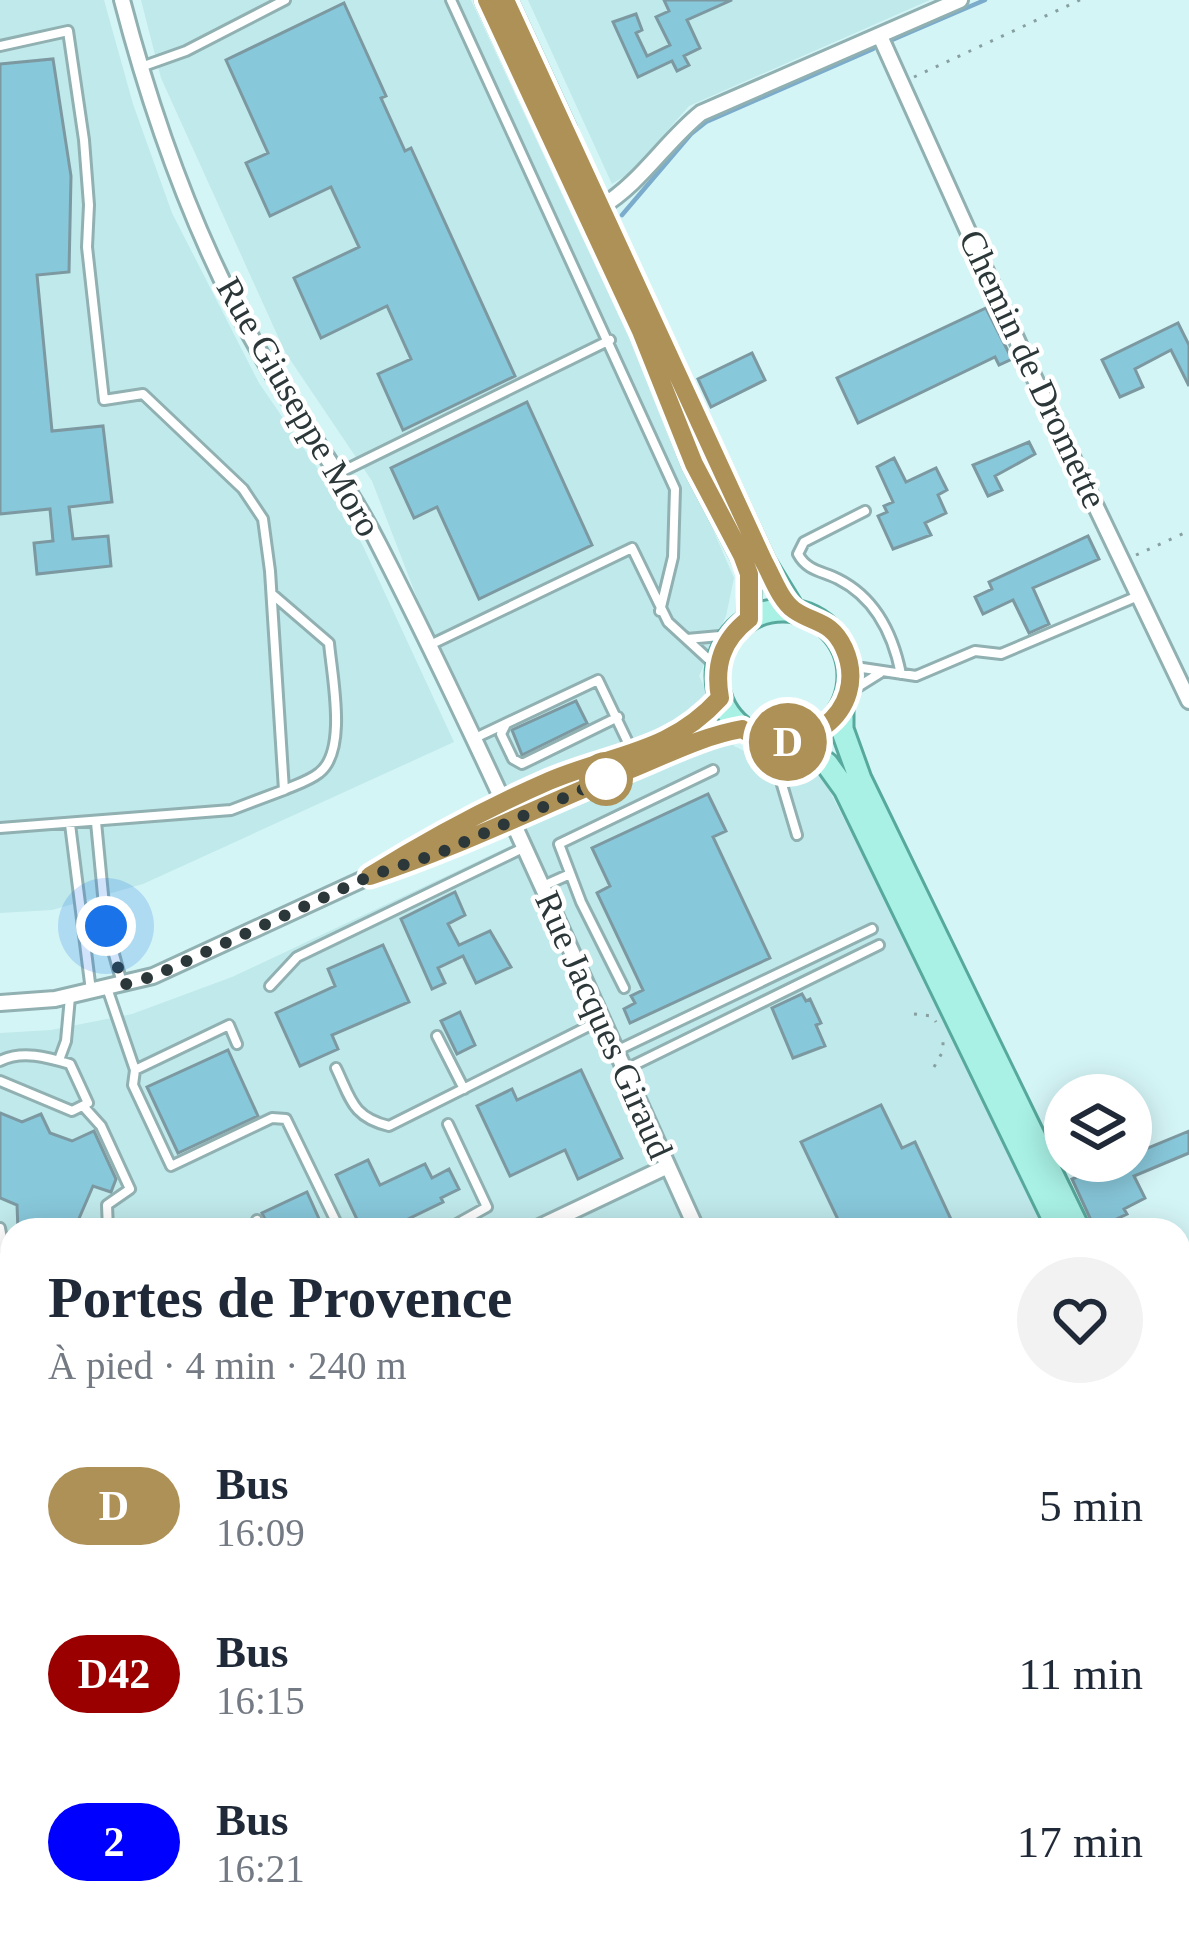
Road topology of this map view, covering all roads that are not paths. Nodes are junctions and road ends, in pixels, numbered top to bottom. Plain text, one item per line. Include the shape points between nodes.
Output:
1 (122, 0) edge
2 (286, 0) edge
3 (451, 0) edge
4 (487, 0) edge
5 (505, 0) edge
6 (960, 0) edge
7 (880, 35) junction
8 (0, 46) edge
9 (139, 67) junction
10 (601, 207) junction
11 (610, 340) junction
12 (339, 473) junction
13 (865, 511) dead end
14 (272, 594) junction
15 (1139, 595) junction
16 (794, 610) junction
17 (660, 611) junction
18 (749, 619) junction
19 (731, 635) junction
20 (686, 639) junction
21 (429, 646) junction
22 (849, 666) junction
23 (717, 668) junction
24 (882, 673) junction
25 (901, 674) junction
26 (720, 698) junction
27 (1189, 700) edge
28 (845, 701) junction
29 (618, 717) junction
30 (505, 727) junction
31 (742, 729) junction
32 (473, 739) junction
33 (769, 741) junction
34 (796, 742) junction
35 (633, 753) junction
36 (713, 770) dead end
37 (284, 790) junction
38 (506, 811) junction
39 (95, 822) junction
40 (70, 824) junction
41 (0, 827) edge
42 (796, 835) dead end
43 (523, 848) junction
44 (570, 874) junction
45 (370, 876) junction
46 (541, 887) junction
47 (872, 929) dead end
48 (879, 944) dead end
49 (269, 986) dead end
50 (624, 988) dead end
51 (107, 989) junction
52 (70, 996) junction
53 (0, 1003) edge
54 (601, 1019) junction
55 (437, 1036) dead end
56 (237, 1044) dead end
57 (616, 1051) junction
58 (59, 1060) junction
59 (0, 1061) edge
60 (336, 1067) dead end
61 (135, 1070) junction
62 (624, 1070) junction
63 (0, 1081) edge
64 (464, 1089) junction
65 (83, 1106) junction
66 (448, 1124) dead end
67 (668, 1166) junction
68 (108, 1218) edge
69 (334, 1218) edge
70 (467, 1218) edge
71 (558, 1218) edge
72 (692, 1218) edge
73 (1053, 1218) edge
74 (1072, 1218) edge

1 - 9 street, Rue Giuseppe Moro
2 - 9 lane
3 - 11 lane
4 - 18 main road via 742,555
5 - 10 main road
6 - 7 street
7 - 10 street via 701,113
7 - 15 street, Chemin de Dromette
8 - 14 lane via 68,31 104,400 143,394 243,489 263,519
9 - 12 street, Rue Giuseppe Moro via 221,274 270,369
10 - 16 main road via 764,562
11 - 12 lane
11 - 17 lane via 675,489 673,557
12 - 21 street, Rue Giuseppe Moro
13 - 25 lane via 804,542 798,554 862,593 881,617
14 - 37 lane
14 - 37 lane via 329,644 336,738 333,758 319,773
15 - 25 lane via 1001,654 975,651 916,676
15 - 27 street, Chemin de Dromette
16 - 18 main road
16 - 22 main road via 831,629
17 - 20 lane
17 - 21 lane via 632,548
18 - 19 main road
19 - 20 lane
19 - 23 main road
20 - 23 lane
21 - 32 street, Rue Giuseppe Moro
22 - 24 lane
22 - 28 main road
23 - 26 main road
24 - 25 lane
24 - 28 lane
26 - 31 main road
26 - 35 street via 681,734
28 - 34 main road via 814,735
28 - 74 main road via 842,730 860,779
29 - 30 lane via 598,680
29 - 30 lane via 522,764
29 - 35 lane
30 - 32 lane
31 - 33 main road
31 - 38 street
32 - 38 street, Rue Giuseppe Moro
33 - 34 main road
33 - 42 lane
34 - 73 main road via 845,789
35 - 38 street via 552,780
36 - 44 lane via 559,844
37 - 39 lane via 231,809
38 - 43 street, Rue Jacques Giraud
38 - 45 street via 430,838
38 - 45 street via 442,852
39 - 40 lane
39 - 51 lane
40 - 41 lane
40 - 51 lane via 74,870
43 - 46 street, Rue Jacques Giraud
43 - 49 lane via 297,957
44 - 46 lane
44 - 50 lane
45 - 51 street via 154,976
46 - 54 street, Rue Jacques Giraud
47 - 57 lane
48 - 62 lane
51 - 52 street
51 - 61 lane
52 - 53 street
52 - 58 lane
54 - 57 street, Rue Jacques Giraud
54 - 64 lane
55 - 64 lane
56 - 61 lane via 229,1024
57 - 62 street, Rue Jacques Giraud
58 - 59 lane
58 - 65 lane via 70,1064
60 - 64 lane via 357,1112 389,1126
61 - 69 lane via 133,1085 171,1166 272,1118 286,1119
62 - 67 street, Rue Jacques Giraud
63 - 65 lane via 72,1111
65 - 68 lane via 130,1189 107,1205
66 - 70 lane via 487,1207
67 - 71 street
67 - 72 street, Rue Jacques Giraud

